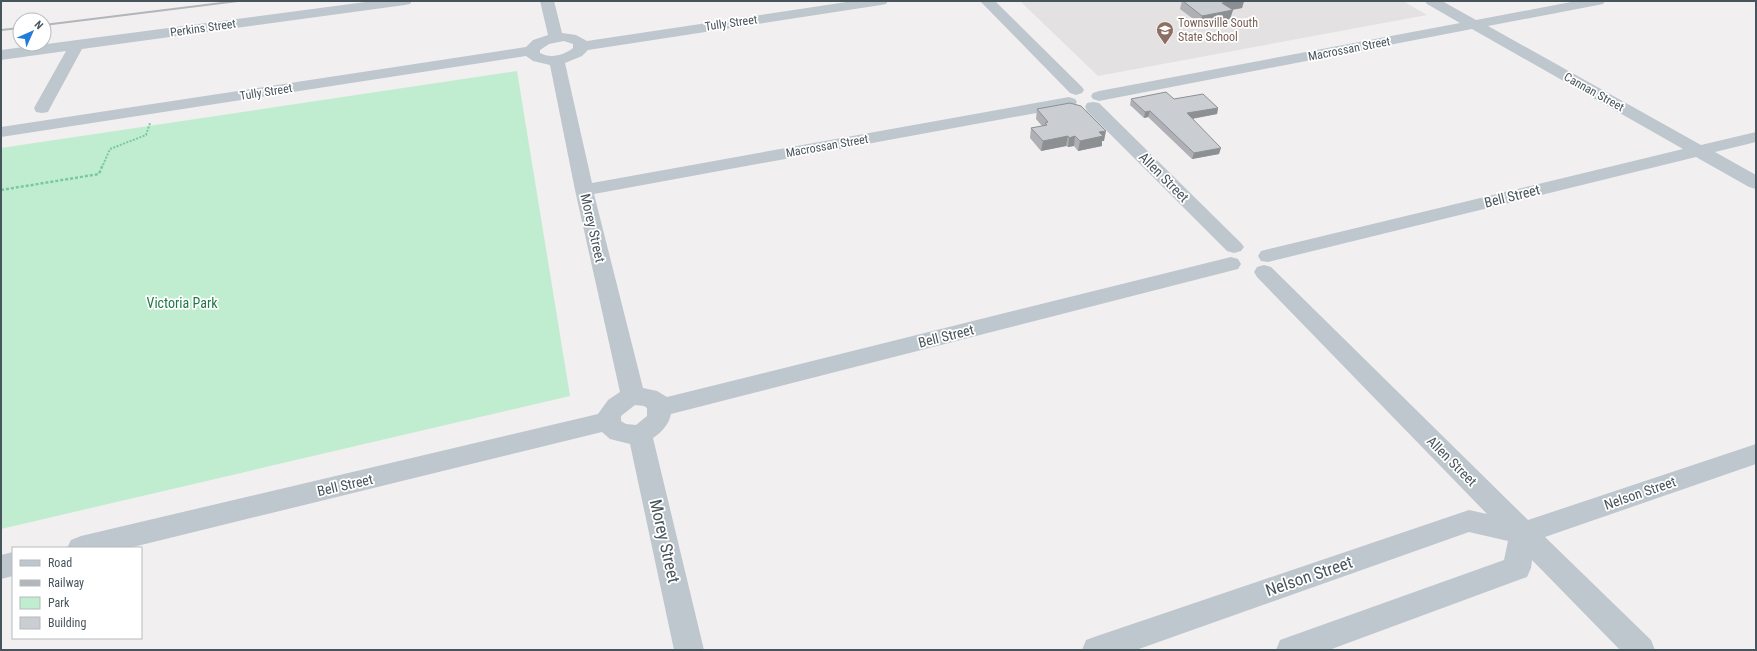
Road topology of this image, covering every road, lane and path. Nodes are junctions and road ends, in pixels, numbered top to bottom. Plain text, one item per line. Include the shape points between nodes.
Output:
1 (405, 1) edge
2 (547, 1) edge
3 (880, 1) edge
4 (987, 1) edge
5 (1432, 1) edge
6 (1598, 1) edge
7 (1475, 25) junction
8 (556, 38) junction
9 (76, 46) junction
10 (582, 46) junction
11 (532, 51) junction
12 (1, 55) edge
13 (557, 60) junction
14 (1072, 96) junction
15 (1096, 102) junction
16 (42, 108) dead end
17 (156, 109) junction
18 (1, 132) edge
19 (1756, 137) edge
20 (1700, 151) junction
21 (1756, 183) edge
22 (1, 190) edge
23 (584, 190) junction
24 (1233, 256) junction
25 (1266, 264) junction
26 (633, 396) junction
27 (660, 408) junction
28 (609, 421) junction
29 (640, 433) junction
30 (1756, 454) edge
31 (1523, 533) junction
32 (85, 547) edge
33 (12, 564) edge
34 (1, 567) edge
35 (689, 650) edge
36 (1096, 650) edge
37 (1291, 650) edge
38 (1640, 650) edge

1 - 9 street, Perkins Street
2 - 8 street
3 - 10 street, Tully Street
4 - 14 street
5 - 7 street, Cannan Street
6 - 7 street, Macrossan Street
7 - 15 street, Macrossan Street
7 - 20 street, Cannan Street
8 - 10 street via 571,38 580,42
8 - 11 street via 542,41
9 - 12 street, Perkins Street
9 - 16 street
10 - 13 street via 578,53
11 - 13 street via 537,58
11 - 17 street, Tully Street
13 - 23 street, Morey Street
14 - 15 street, Macrossan Street via 1080,107
14 - 23 street, Macrossan Street
15 - 24 street, Allen Street
17 - 18 street, Tully Street
17 - 22 path via 146,135 110,149 99,174
19 - 20 street, Bell Street
20 - 21 street, Cannan Street
20 - 25 street, Bell Street
23 - 26 street, Morey Street
24 - 25 street, Bell Street via 1246,246 1255,248
24 - 27 street, Bell Street
25 - 31 street, Allen Street
26 - 27 street via 651,398
26 - 28 street via 615,406 610,413
27 - 29 street via 656,422
28 - 29 street via 613,428 620,432
28 - 32 street, Bell Street
29 - 35 street, Morey Street
30 - 31 street, Nelson Street
31 - 36 street, Nelson Street via 1469,521
31 - 37 street via 1517,568
31 - 38 street, Allen Street
33 - 34 street

